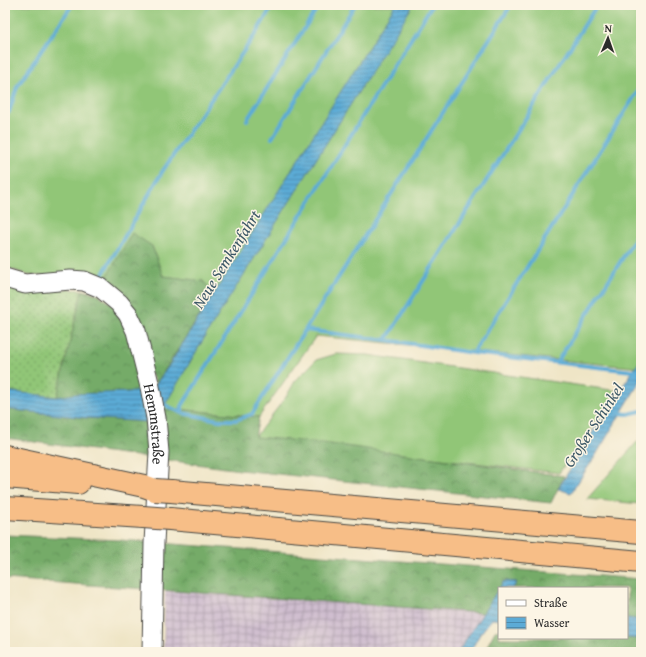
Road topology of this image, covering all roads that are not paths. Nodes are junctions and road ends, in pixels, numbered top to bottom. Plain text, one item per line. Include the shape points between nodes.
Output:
1 (5, 278) edge
2 (5, 456) edge
3 (5, 477) edge
4 (154, 489) junction
5 (5, 508) edge
6 (641, 532) edge
7 (641, 562) edge
8 (152, 652) edge

1 - 8 street, Hemmstraße via 25,284 84,281 101,288 119,303 136,331 156,418 159,452
2 - 4 highway
3 - 4 highway
4 - 6 highway
5 - 7 highway, bridge via 170,519

